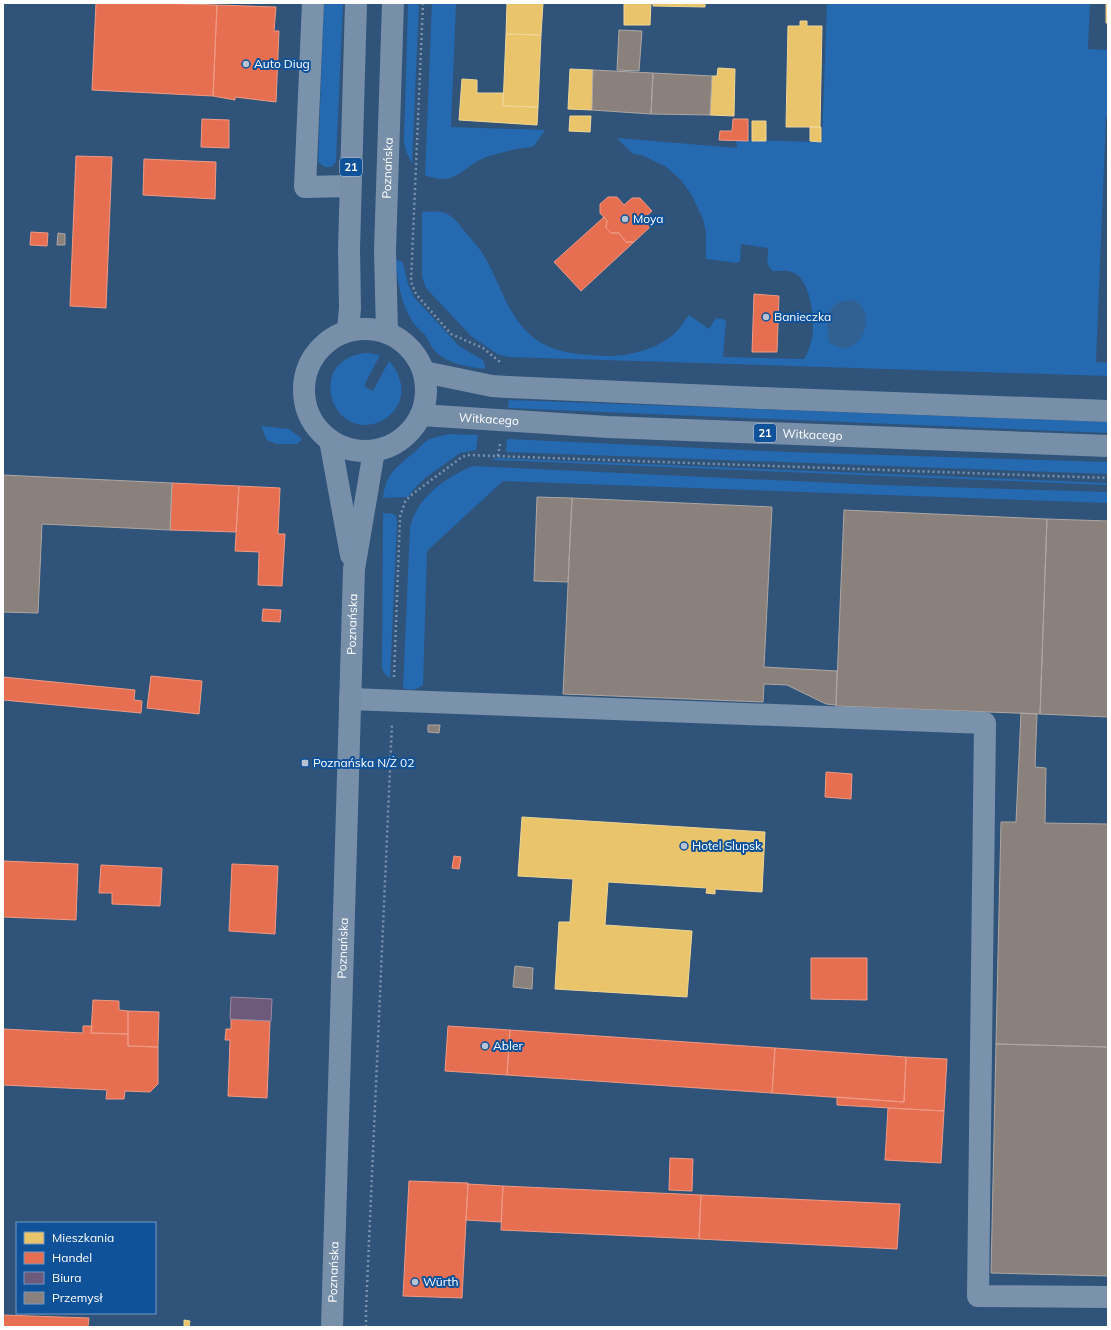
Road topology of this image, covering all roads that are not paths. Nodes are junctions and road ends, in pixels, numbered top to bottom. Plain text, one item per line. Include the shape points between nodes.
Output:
1 (313, 3) edge
2 (356, 3) edge
3 (393, 3) edge
4 (350, 186) junction
5 (348, 331) junction
6 (387, 333) junction
7 (424, 372) junction
8 (1108, 411) edge
9 (421, 415) junction
10 (330, 440) junction
11 (1108, 446) edge
12 (374, 451) junction
13 (354, 569) junction
14 (350, 699) junction
15 (1108, 1297) edge
16 (332, 1327) edge

1 - 4 lane via 305,187
2 - 4 main road, 21
3 - 6 main road, Poznańska via 385,250
4 - 5 main road, 21
5 - 6 main road via 368,329
5 - 10 main road via 330,340 316,354 307,371 304,389 306,407 312,420
6 - 7 main road via 403,342 416,356
7 - 8 main road via 507,388
7 - 9 main road via 426,394
9 - 11 main road, Witkacego / 21 via 608,427
9 - 12 main road via 410,432 394,445
10 - 12 main road via 358,451
10 - 13 main road, Poznańska
12 - 13 main road, Poznańska
13 - 14 main road, Poznańska
14 - 15 lane via 985,724 978,1296
14 - 16 main road, Poznańska

